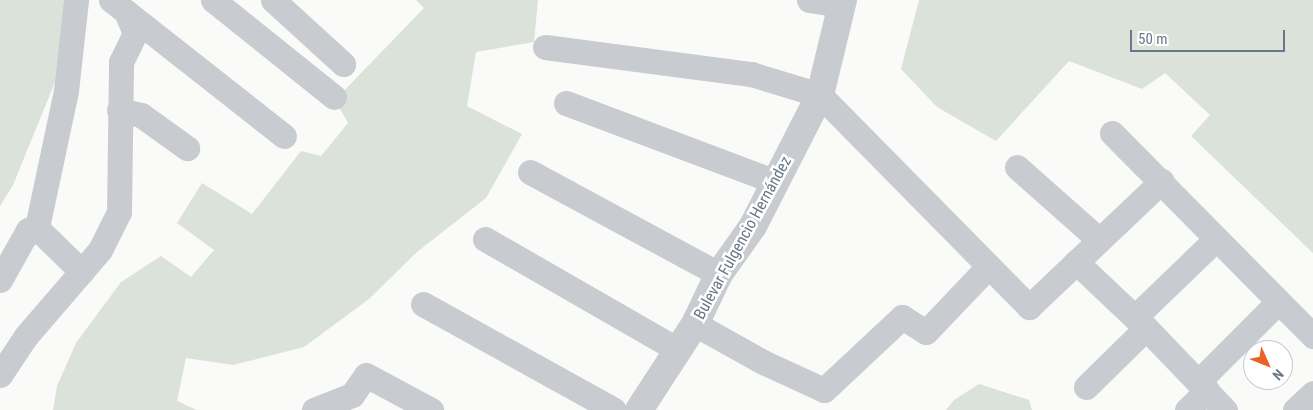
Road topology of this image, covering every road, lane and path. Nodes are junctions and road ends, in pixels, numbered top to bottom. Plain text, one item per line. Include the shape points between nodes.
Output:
1 (76, 0) edge
2 (213, 0) edge
3 (273, 0) edge
4 (809, 0) edge
5 (843, 2) edge
6 (118, 6) edge
7 (545, 47) dead end
8 (343, 64) dead end
9 (820, 95) junction
10 (334, 97) dead end
11 (566, 103) dead end
12 (119, 110) junction
13 (1112, 133) dead end
14 (284, 136) dead end
15 (187, 148) dead end
16 (1018, 167) dead end
17 (530, 172) dead end
18 (1162, 181) junction
19 (776, 182) junction
20 (36, 232) junction
21 (485, 239) dead end
22 (1098, 239) junction
23 (1216, 239) junction
24 (1076, 262) junction
25 (988, 266) junction
26 (82, 272) junction
27 (719, 274) junction
28 (0, 280) edge
29 (1278, 302) junction
30 (423, 304) dead end
31 (1141, 323) junction
32 (695, 324) junction
33 (1313, 336) edge
34 (678, 350) junction
35 (0, 375) edge
36 (1086, 387) dead end
37 (1202, 387) junction
38 (1313, 393) edge
39 (314, 410) edge
40 (431, 410) edge
41 (614, 410) edge
42 (639, 410) edge
43 (1187, 410) edge
44 (1225, 410) edge
45 (1296, 410) edge

1 - 20 street via 66,90
2 - 10 street
3 - 8 street
4 - 5 street
5 - 9 street, Bulevar Fulgencio Hernández
6 - 12 street via 135,32 121,62
6 - 14 street
7 - 9 street via 751,74
9 - 19 street, Bulevar Fulgencio Hernández
9 - 25 street
11 - 19 street
12 - 15 street via 141,115
12 - 26 street via 119,212 100,250
13 - 18 street
16 - 22 street
17 - 27 street
18 - 22 street
18 - 23 street
19 - 27 street, Bulevar Fulgencio Hernández via 753,226
20 - 26 street
20 - 28 street via 28,230
21 - 34 street
22 - 24 street
23 - 29 street
23 - 31 street
24 - 25 street via 1029,307
24 - 31 street
25 - 32 street via 926,332 902,317 824,390 763,362
26 - 35 street via 26,336
27 - 32 street, Bulevar Fulgencio Hernández
29 - 33 street
29 - 37 street
30 - 41 street
31 - 36 street
31 - 37 street
32 - 34 street, Bulevar Fulgencio Hernández
34 - 42 street, Bulevar Fulgencio Hernández
37 - 43 street
37 - 44 street
38 - 45 street
39 - 40 street via 352,395 366,375

